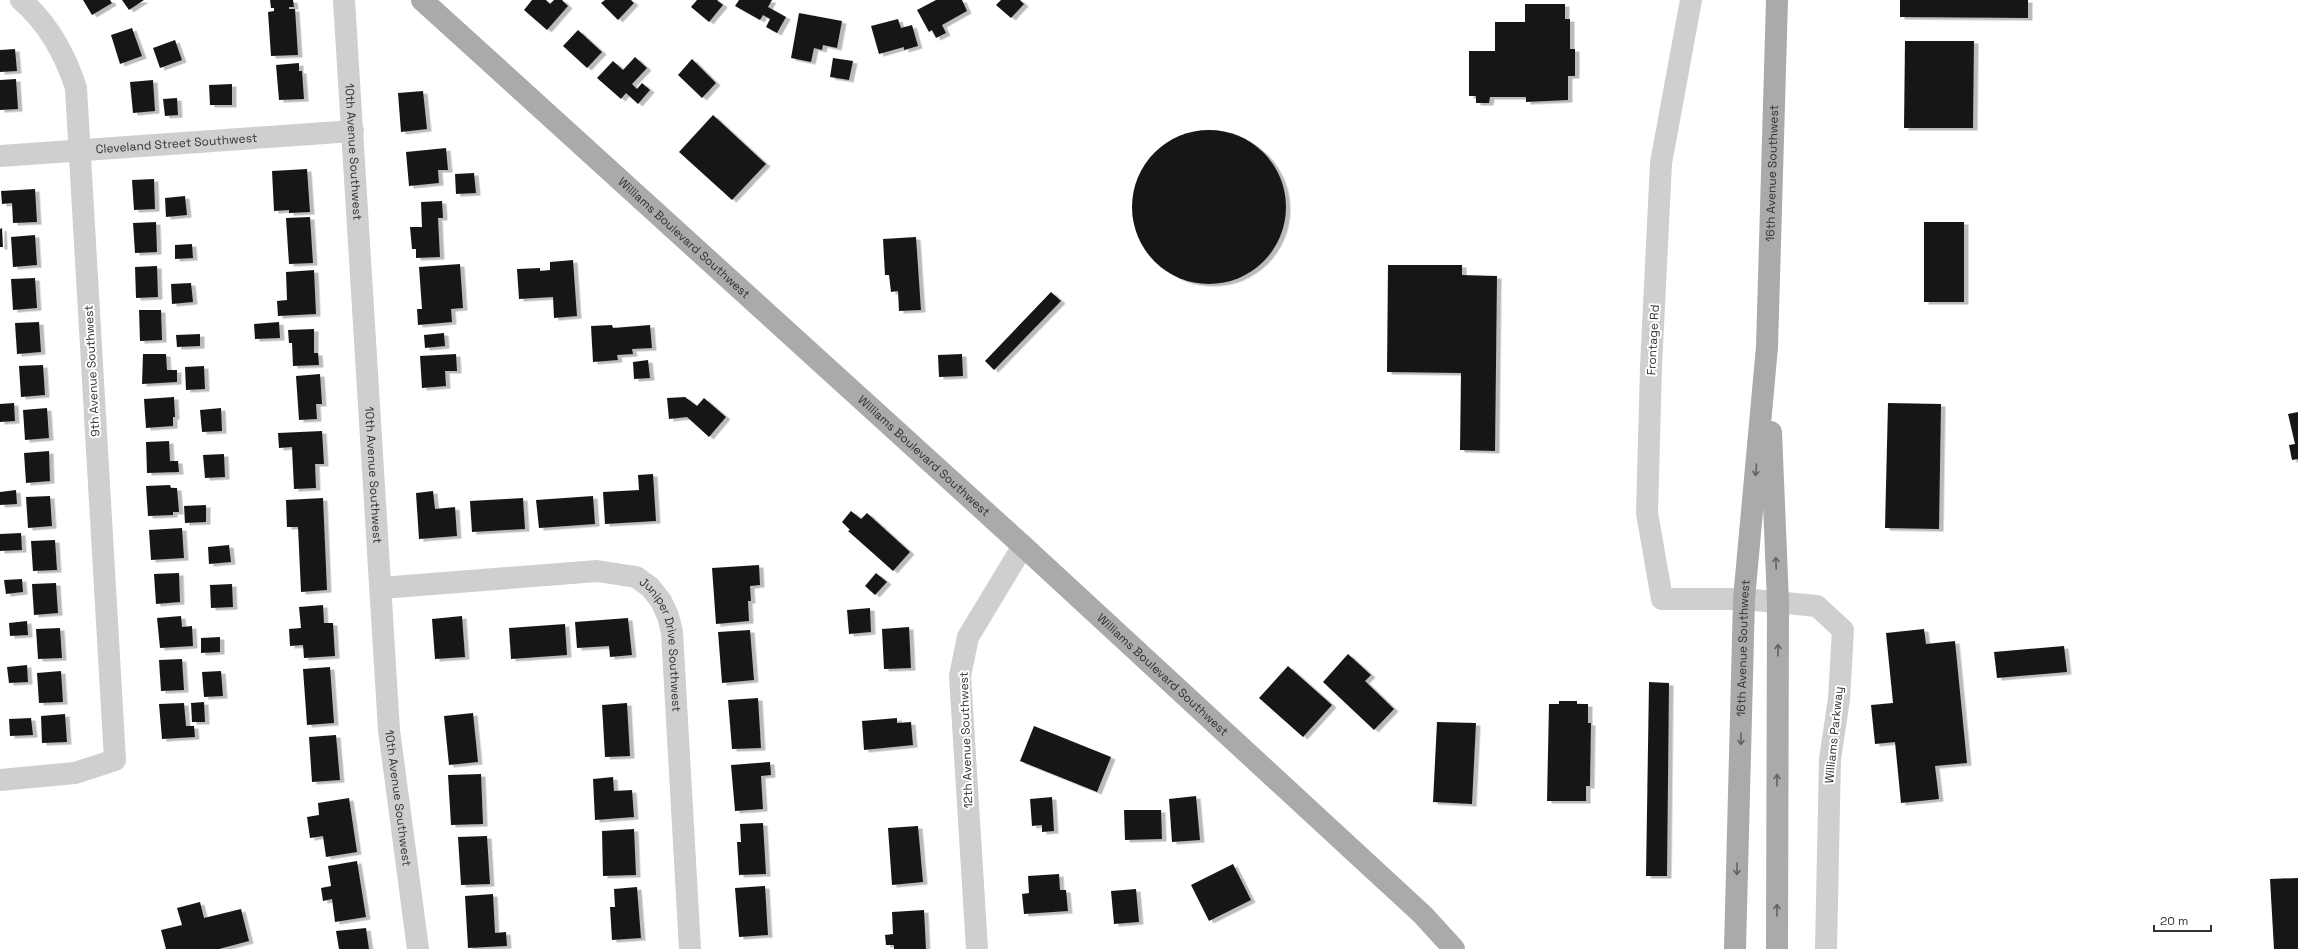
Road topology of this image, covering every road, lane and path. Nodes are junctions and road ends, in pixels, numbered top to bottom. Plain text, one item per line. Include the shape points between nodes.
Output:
1 (21, 0) edge
2 (344, 0) edge
3 (422, 0) edge
4 (1690, 0) edge
5 (1778, 0) edge
6 (353, 131) junction
7 (79, 150) junction
8 (0, 156) edge
9 (1767, 347) junction
10 (1023, 546) junction
11 (381, 588) junction
12 (1744, 599) junction
13 (1778, 602) junction
14 (0, 780) edge
15 (1423, 915) junction
16 (418, 949) edge
17 (690, 949) edge
18 (977, 949) edge
19 (1454, 949) edge
20 (1466, 949) edge
21 (1735, 949) edge
22 (1777, 949) edge
23 (1826, 949) edge

1 - 7 street, 9th Avenue Southwest via 49,30 67,61 76,88
2 - 6 street, 10th Avenue Southwest
3 - 10 main road, Williams Boulevard Southwest
4 - 12 street, Frontage Rd via 1661,163 1648,436 1647,513 1662,599
5 - 9 main road, 16th Avenue Southwest
6 - 7 street, Cleveland Street Southwest
6 - 11 street, 10th Avenue Southwest
7 - 8 street, Cleveland Street Southwest
7 - 14 street, 9th Avenue Southwest via 115,760 75,773
9 -> 12 main road, 16th Avenue Southwest
13 -> 9 main road, 16th Avenue Southwest
10 - 15 main road, Williams Boulevard Southwest
10 - 18 street, 12th Avenue Southwest via 968,637 960,676
11 - 16 street, 10th Avenue Southwest via 389,730
11 - 17 street, Juniper Drive Southwest via 598,571 636,577 650,587 661,601 672,632
12 - 13 street, Williams Parkway
12 -> 21 main road, 16th Avenue Southwest
22 -> 13 main road, 16th Avenue Southwest
13 - 23 street, Williams Parkway via 1817,606 1844,630 1839,699 1830,758
15 - 19 main road, Williams Boulevard Southwest
15 - 20 main road, Williams Boulevard Southwest

